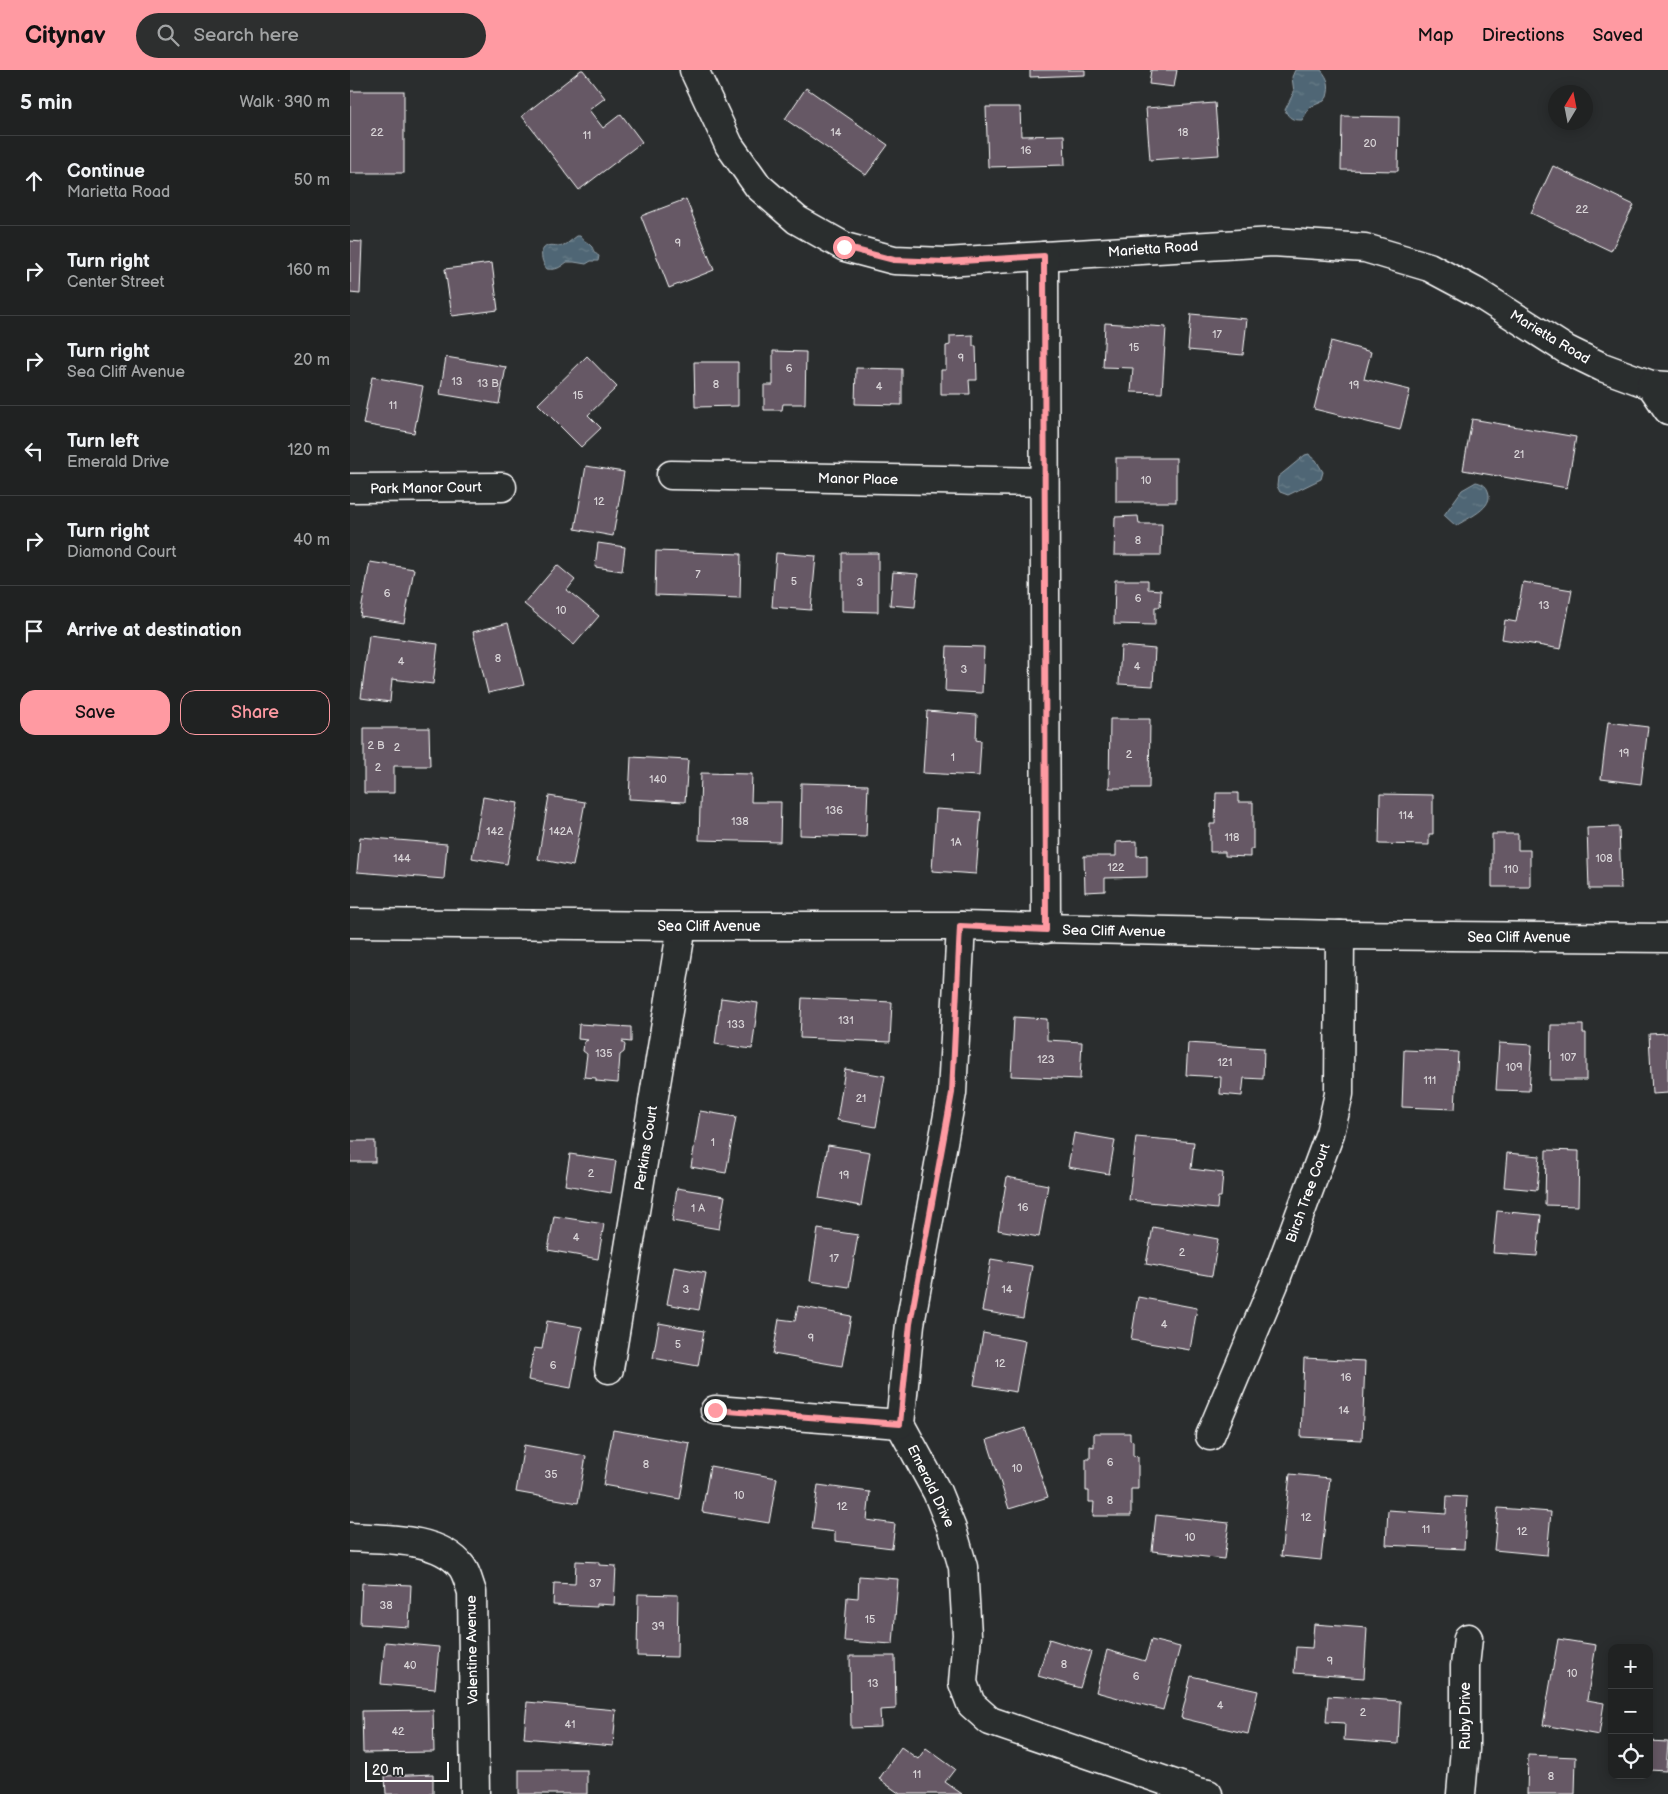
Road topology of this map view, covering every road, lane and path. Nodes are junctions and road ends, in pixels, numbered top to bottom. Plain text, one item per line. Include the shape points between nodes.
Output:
1 (694, 70) edge
2 (1044, 256) junction
3 (1659, 386) edge
4 (1668, 410) edge
5 (671, 475) dead end
6 (1044, 482) junction
7 (502, 487) dead end
8 (350, 488) edge
9 (350, 923) edge
10 (682, 926) junction
11 (960, 926) junction
12 (1046, 930) junction
13 (1340, 935) junction
14 (1668, 938) edge
15 (609, 1369) dead end
16 (715, 1410) dead end
17 (900, 1424) junction
18 (1210, 1436) dead end
19 (350, 1537) edge
20 (1468, 1638) dead end
21 (475, 1794) edge
22 (1208, 1794) edge
23 (1461, 1794) edge

1 - 2 street, Marietta Road via 729,144 758,186 797,220 844,247 894,260 945,262
2 - 3 street, Marietta Road via 1273,242 1365,248 1429,267 1476,292 1567,350 1602,368
2 - 6 street
3 - 4 street
5 - 6 street, Manor Place
6 - 12 street
7 - 8 street, Park Manor Court
9 - 10 street, Sea Cliff Avenue
10 - 11 street, Sea Cliff Avenue
10 - 15 street, Perkins Court
11 - 12 street, Sea Cliff Avenue
11 - 17 street via 952,1093 910,1324
12 - 13 street, Sea Cliff Avenue
13 - 14 street, Sea Cliff Avenue
13 - 18 street, Birch Tree Court via 1339,1094 1330,1134 1274,1284
16 - 17 street
17 - 22 street, Emerald Drive via 937,1492 963,1567 967,1635 963,1683 971,1704 990,1721
19 - 21 street, Valentine Avenue via 433,1546 452,1556 463,1569 472,1592
20 - 23 street, Ruby Drive

